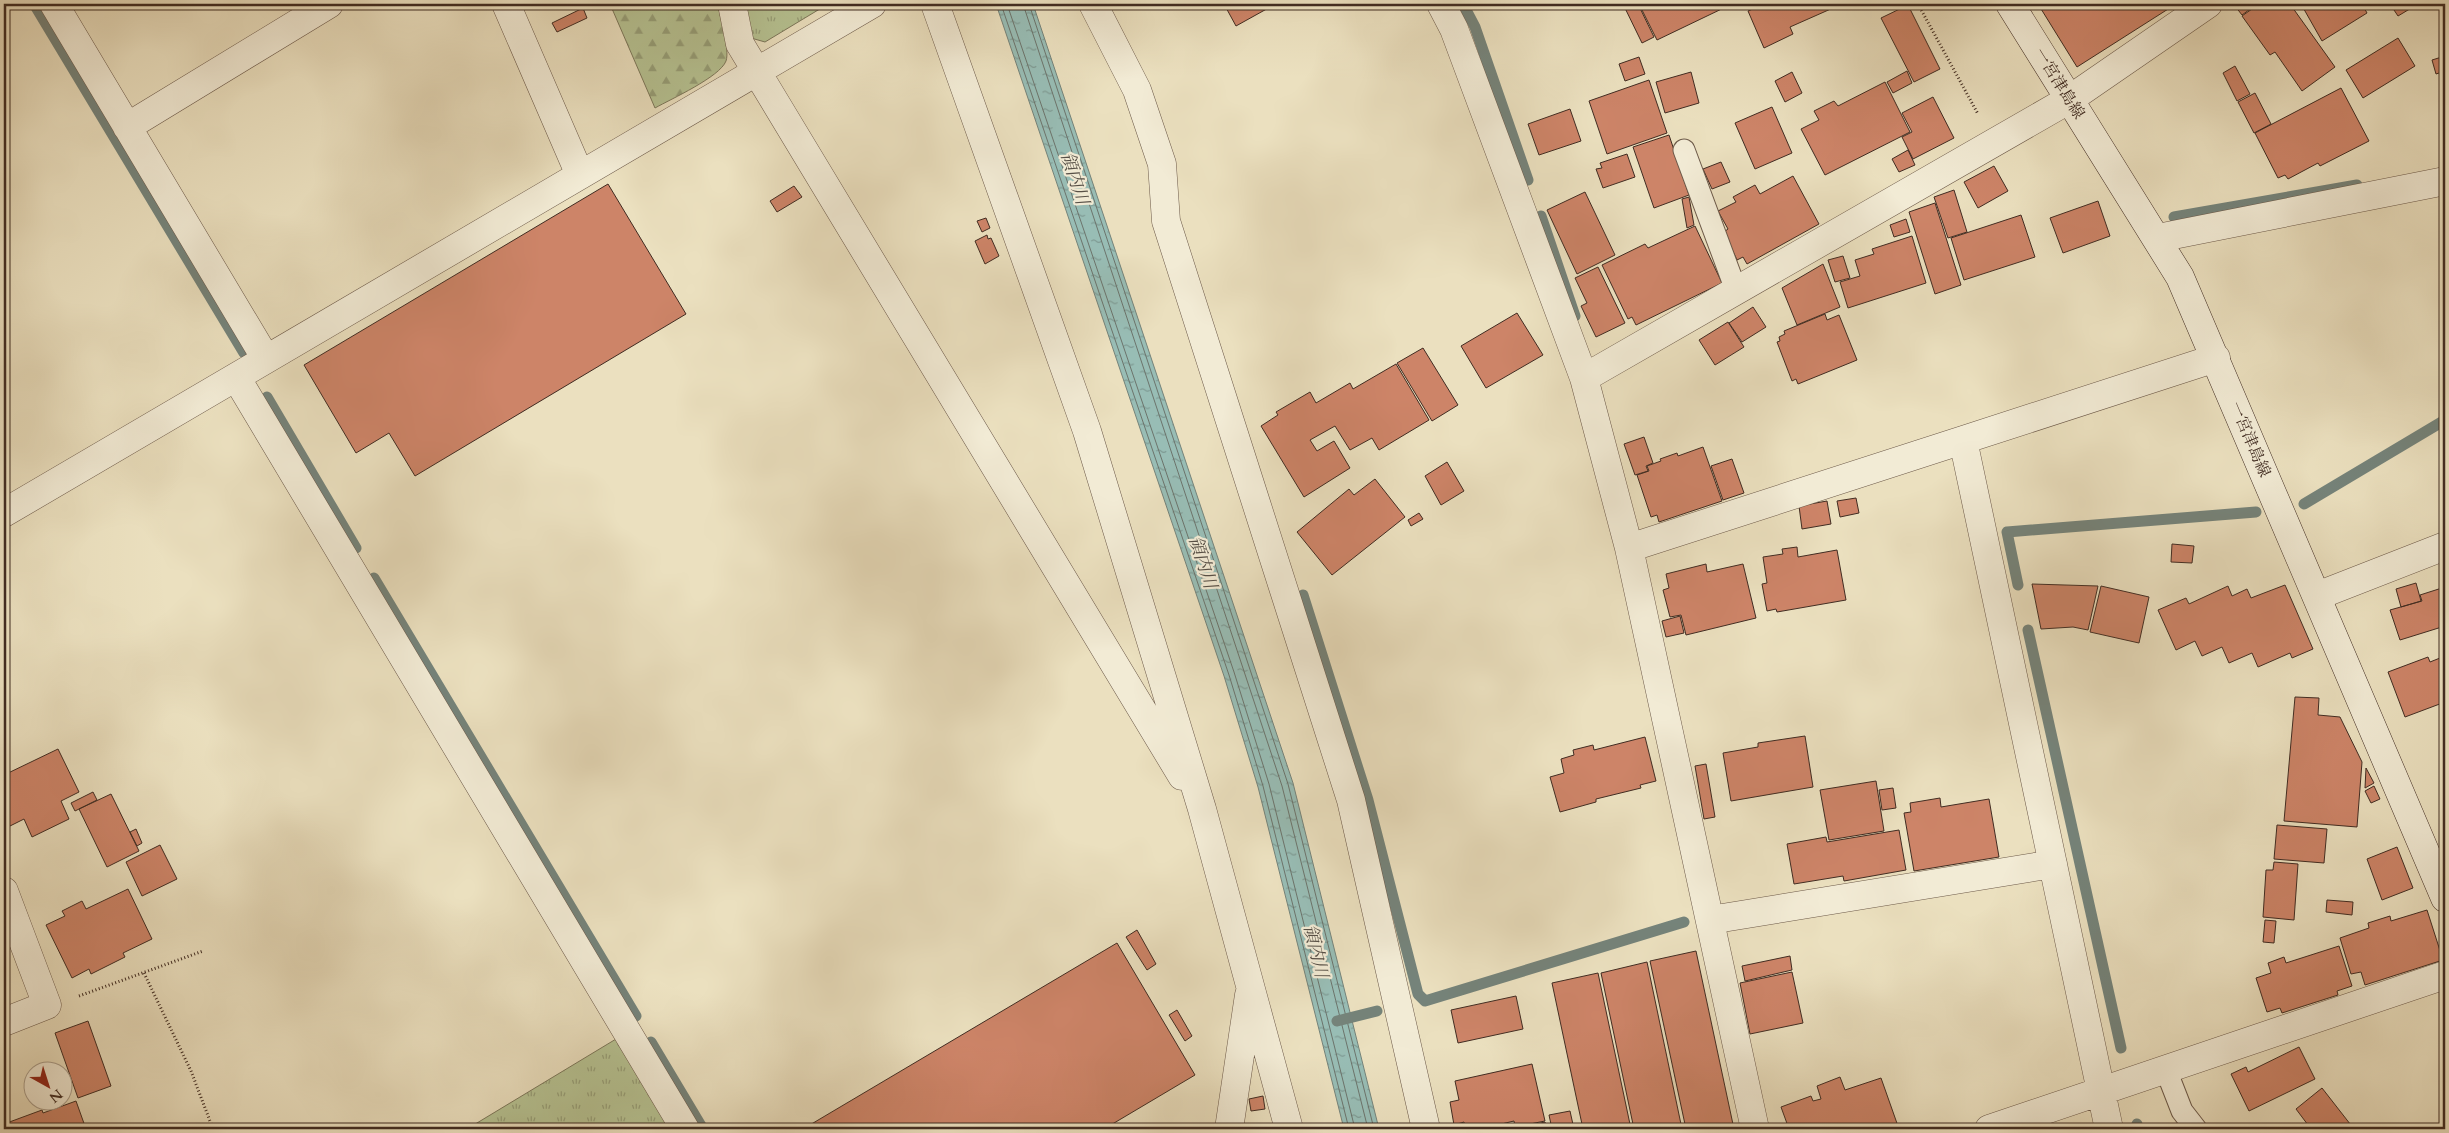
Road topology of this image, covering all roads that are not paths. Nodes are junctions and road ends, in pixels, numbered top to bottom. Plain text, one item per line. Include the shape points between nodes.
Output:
1 (54, 4) edge
2 (328, 4) edge
3 (506, 4) edge
4 (732, 4) edge
5 (872, 4) edge
6 (935, 4) edge
7 (1093, 4) edge
8 (1441, 4) edge
9 (2010, 4) edge
10 (2208, 4) edge
11 (756, 72) junction
12 (2070, 99) junction
13 (127, 127) junction
14 (1684, 150) dead end
15 (580, 175) junction
16 (2445, 181) edge
17 (2158, 238) junction
18 (1736, 290) junction
19 (2216, 358) junction
20 (266, 359) junction
21 (236, 377) junction
22 (1584, 378) junction
23 (1963, 440) junction
24 (4, 513) edge
25 (2445, 546) edge
26 (1629, 548) junction
27 (2317, 596) junction
28 (1202, 809) junction
29 (2053, 864) junction
30 (4, 891) edge
31 (2445, 898) edge
32 (1710, 920) junction
33 (2445, 975) edge
34 (1250, 985) junction
35 (4, 1022) edge
36 (2166, 1070) junction
37 (2101, 1092) junction
38 (685, 1129) edge
39 (1229, 1129) edge
40 (1289, 1129) edge
41 (1426, 1129) edge
42 (1755, 1129) edge
43 (1989, 1129) edge
44 (2109, 1129) edge
45 (2196, 1129) edge

1 - 13 street
2 - 13 street
3 - 15 street
4 - 11 street via 740,44
5 - 11 street
6 - 28 street via 1087,431
7 - 41 street via 1137,90 1162,164 1166,222 1351,800
8 - 22 street via 1454,29
9 - 12 street, 一宮津島線
10 - 12 street
11 - 15 street
11 - 28 street
12 - 17 street, 一宮津島線
12 - 18 street
13 - 20 street
14 - 18 lane
15 - 20 street
16 - 17 street
17 - 19 street, 一宮津島線 via 2180,277
18 - 22 street
19 - 23 street
19 - 27 street, 一宮津島線
20 - 21 street
21 - 24 street
21 - 38 street
22 - 26 street
23 - 26 street
23 - 29 street
25 - 27 street
26 - 32 street
27 - 31 street, 一宮津島線
28 - 34 street
29 - 32 street
29 - 37 street
30 - 35 street via 47,1005
32 - 42 street
33 - 36 street
34 - 39 street
34 - 40 street
36 - 37 street
36 - 45 lane via 2182,1111
37 - 43 street
37 - 44 street

